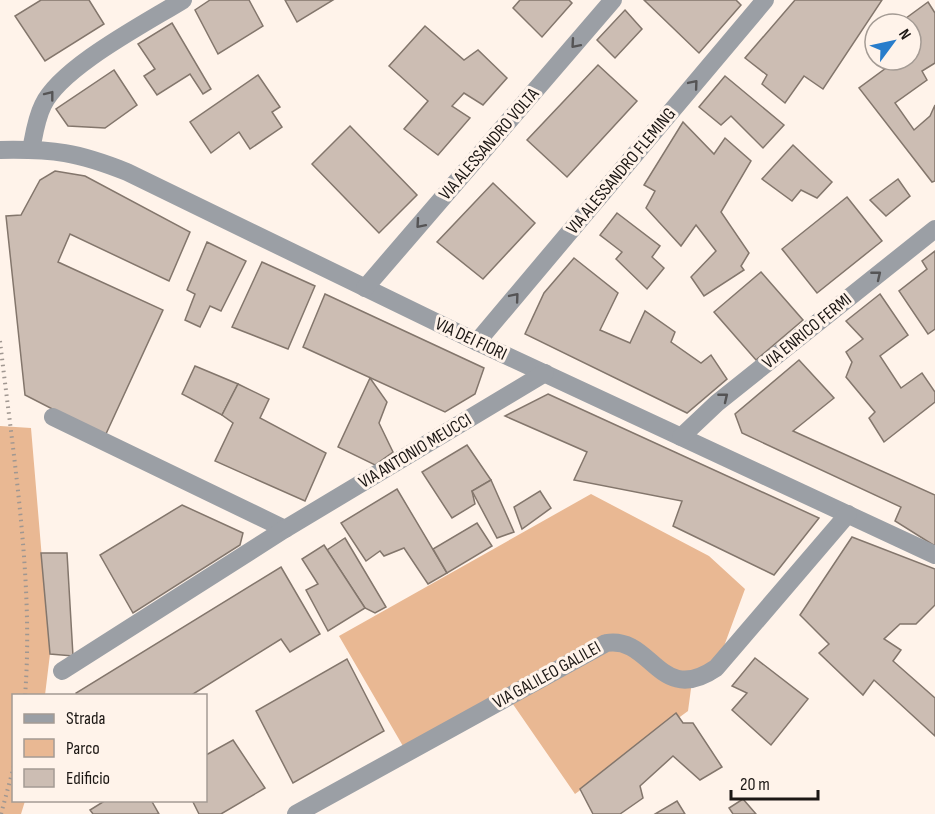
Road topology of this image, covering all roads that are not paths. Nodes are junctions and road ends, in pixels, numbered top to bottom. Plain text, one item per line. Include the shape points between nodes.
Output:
1 (183, 0) edge
2 (613, 0) edge
3 (765, 0) edge
4 (0, 150) edge
5 (31, 150) junction
6 (935, 229) edge
7 (365, 288) junction
8 (477, 342) junction
9 (545, 373) junction
10 (53, 417) dead end
11 (681, 437) junction
12 (848, 514) junction
13 (285, 529) junction
14 (935, 555) edge
15 (62, 671) dead end
16 (296, 814) edge

5 -> 1 street via 43,104 59,83
2 -> 7 street, VIA ALESSANDRO VOLTA
8 -> 3 street, VIA ALESSANDRO FLEMING
4 - 5 street, VIA DEI FIORI
5 - 7 street, VIA DEI FIORI via 62,151 127,172
11 -> 6 street, VIA ENRICO FERMI via 717,403
7 - 8 street, VIA DEI FIORI
8 - 9 street, VIA DEI FIORI
9 - 11 street, VIA DEI FIORI
9 - 13 street, VIA ANTONIO MEUCCI
10 - 13 street
11 - 12 street, VIA DEI FIORI
12 - 14 street, VIA DEI FIORI
12 - 16 street, VIA GALILEO GALILEI via 705,676 683,681 622,642 606,643
13 - 15 street, VIA ANTONIO MEUCCI

